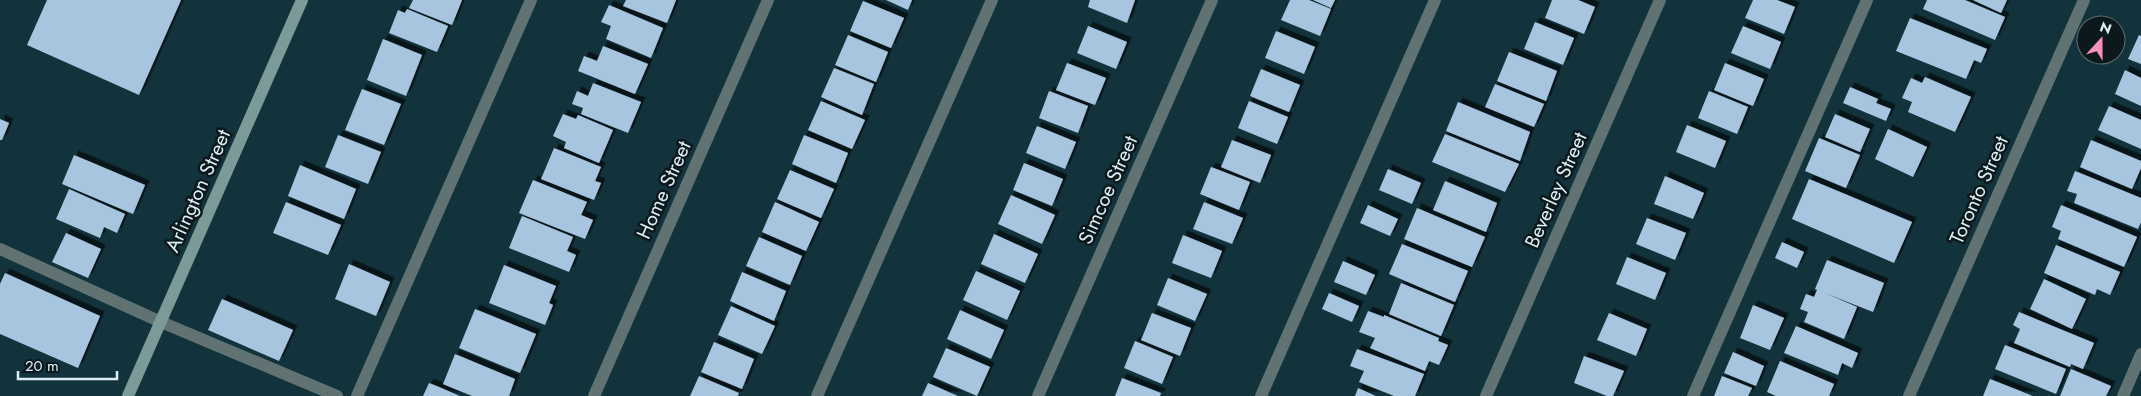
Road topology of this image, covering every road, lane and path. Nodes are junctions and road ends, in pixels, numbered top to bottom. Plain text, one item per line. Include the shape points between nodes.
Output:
1 (302, 0) edge
2 (531, 0) edge
3 (768, 0) edge
4 (992, 0) edge
5 (1212, 0) edge
6 (1435, 0) edge
7 (1660, 0) edge
8 (1867, 0) edge
9 (2084, 0) edge
10 (0, 248) edge
11 (161, 322) junction
12 (2141, 354) edge
13 (128, 396) edge
14 (337, 396) edge
15 (357, 396) edge
16 (594, 396) edge
17 (817, 396) edge
18 (1038, 396) edge
19 (1261, 396) edge
20 (1486, 396) edge
21 (1693, 396) edge
22 (1909, 396) edge
23 (2123, 396) edge

1 - 11 main road, Arlington Street
2 - 15 street
3 - 16 street, Home Street
4 - 17 street
5 - 18 street, Simcoe Street
6 - 19 street
7 - 20 street, Beverley Street
8 - 21 street
9 - 22 street, Toronto Street
10 - 11 street
11 - 13 main road, Arlington Street
11 - 14 street
12 - 23 street

